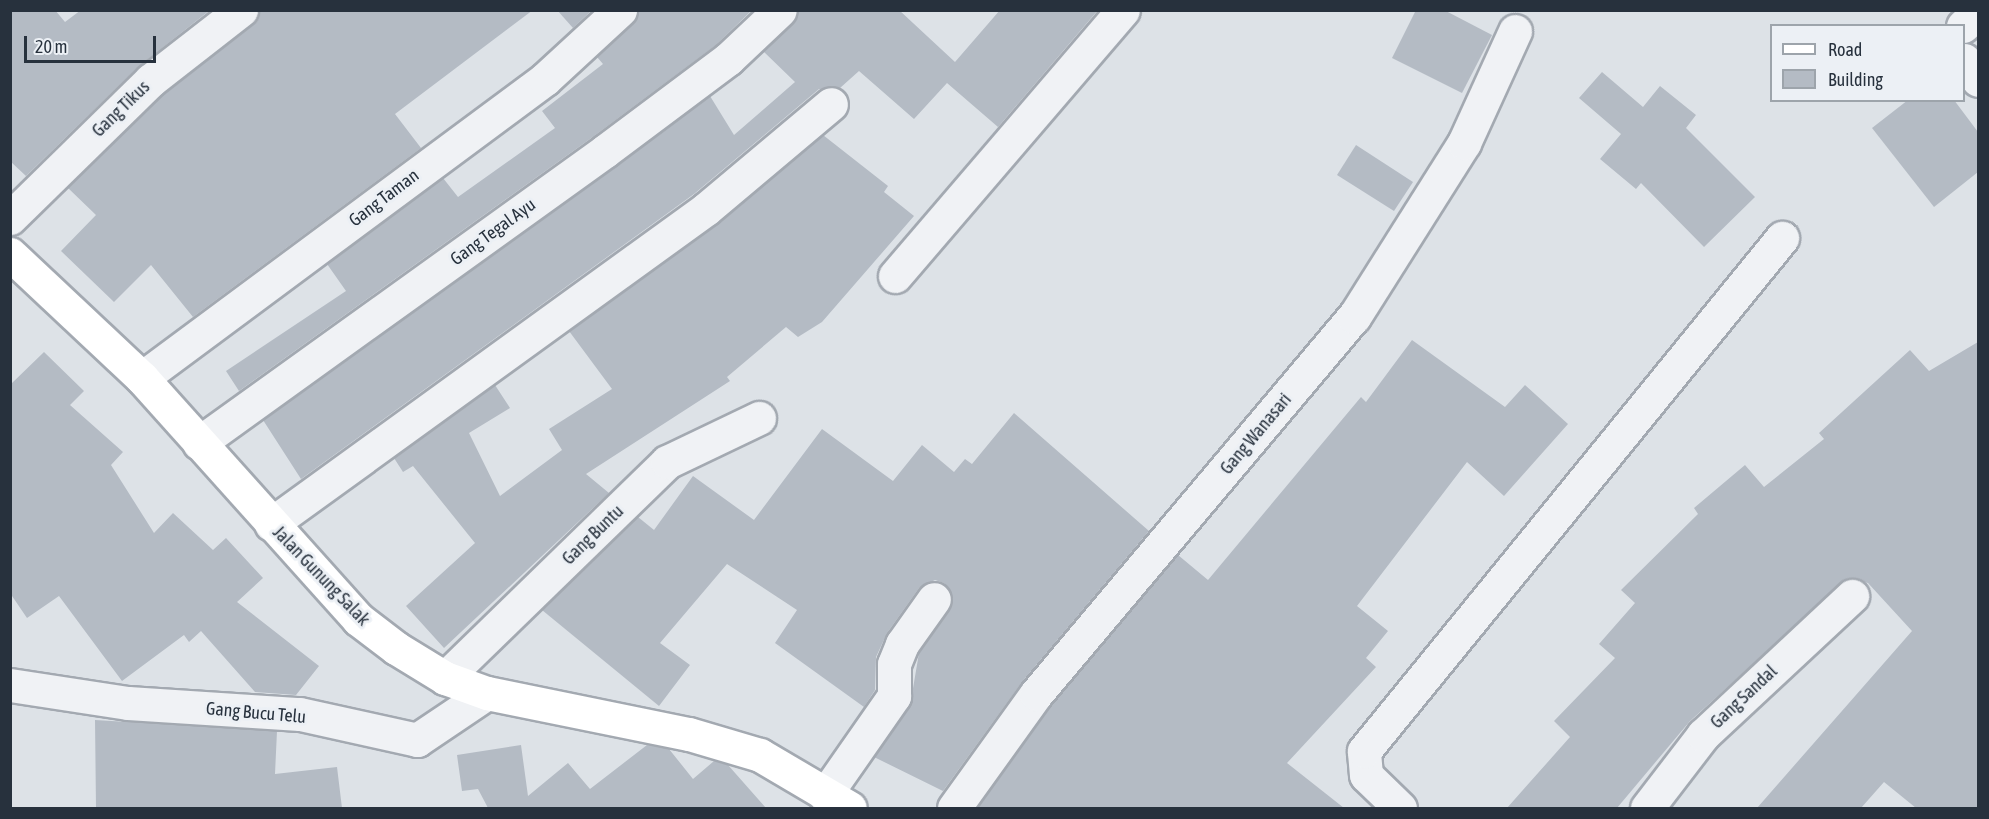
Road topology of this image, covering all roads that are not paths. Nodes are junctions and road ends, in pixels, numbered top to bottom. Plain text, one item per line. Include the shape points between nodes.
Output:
1 (241, 10) edge
2 (620, 10) edge
3 (780, 10) edge
4 (1123, 10) edge
5 (1978, 12) edge
6 (1965, 24) edge
7 (1515, 32) dead end
8 (1965, 61) edge
9 (1978, 80) edge
10 (831, 104) dead end
11 (10, 218) edge
12 (1782, 238) dead end
13 (10, 254) edge
14 (895, 276) dead end
15 (142, 378) junction
16 (759, 418) dead end
17 (199, 443) junction
18 (271, 525) junction
19 (1852, 596) dead end
20 (934, 599) dead end
21 (445, 678) junction
22 (10, 685) edge
23 (487, 693) junction
24 (838, 802) edge
25 (954, 808) edge
26 (1400, 808) edge
27 (1647, 808) edge

1 - 11 street, Gang Tikus via 150,80
2 - 15 street, Gang Taman via 545,79
3 - 17 street, Gang Tegal Ayu via 728,60
4 - 14 street
5 - 6 street
7 - 25 street, Gang Wanasari via 1464,143 1354,317 1036,694
8 - 9 street
10 - 18 street via 706,208
12 - 26 street via 1364,751 1366,776
13 - 15 street, Jalan Gunung Salak
15 - 17 street, Jalan Gunung Salak
16 - 21 street, Gang Buntu via 667,462
17 - 18 street, Jalan Gunung Salak
18 - 21 street, Jalan Gunung Salak via 358,619
19 - 27 street, Gang Sandal via 1703,735
20 - 24 street via 902,644 894,664 894,696
21 - 23 street, Jalan Gunung Salak
22 - 23 street, Gang Bucu Telu via 128,704 300,714 417,740
23 - 24 street, Jalan Gunung Salak via 689,734 760,756

